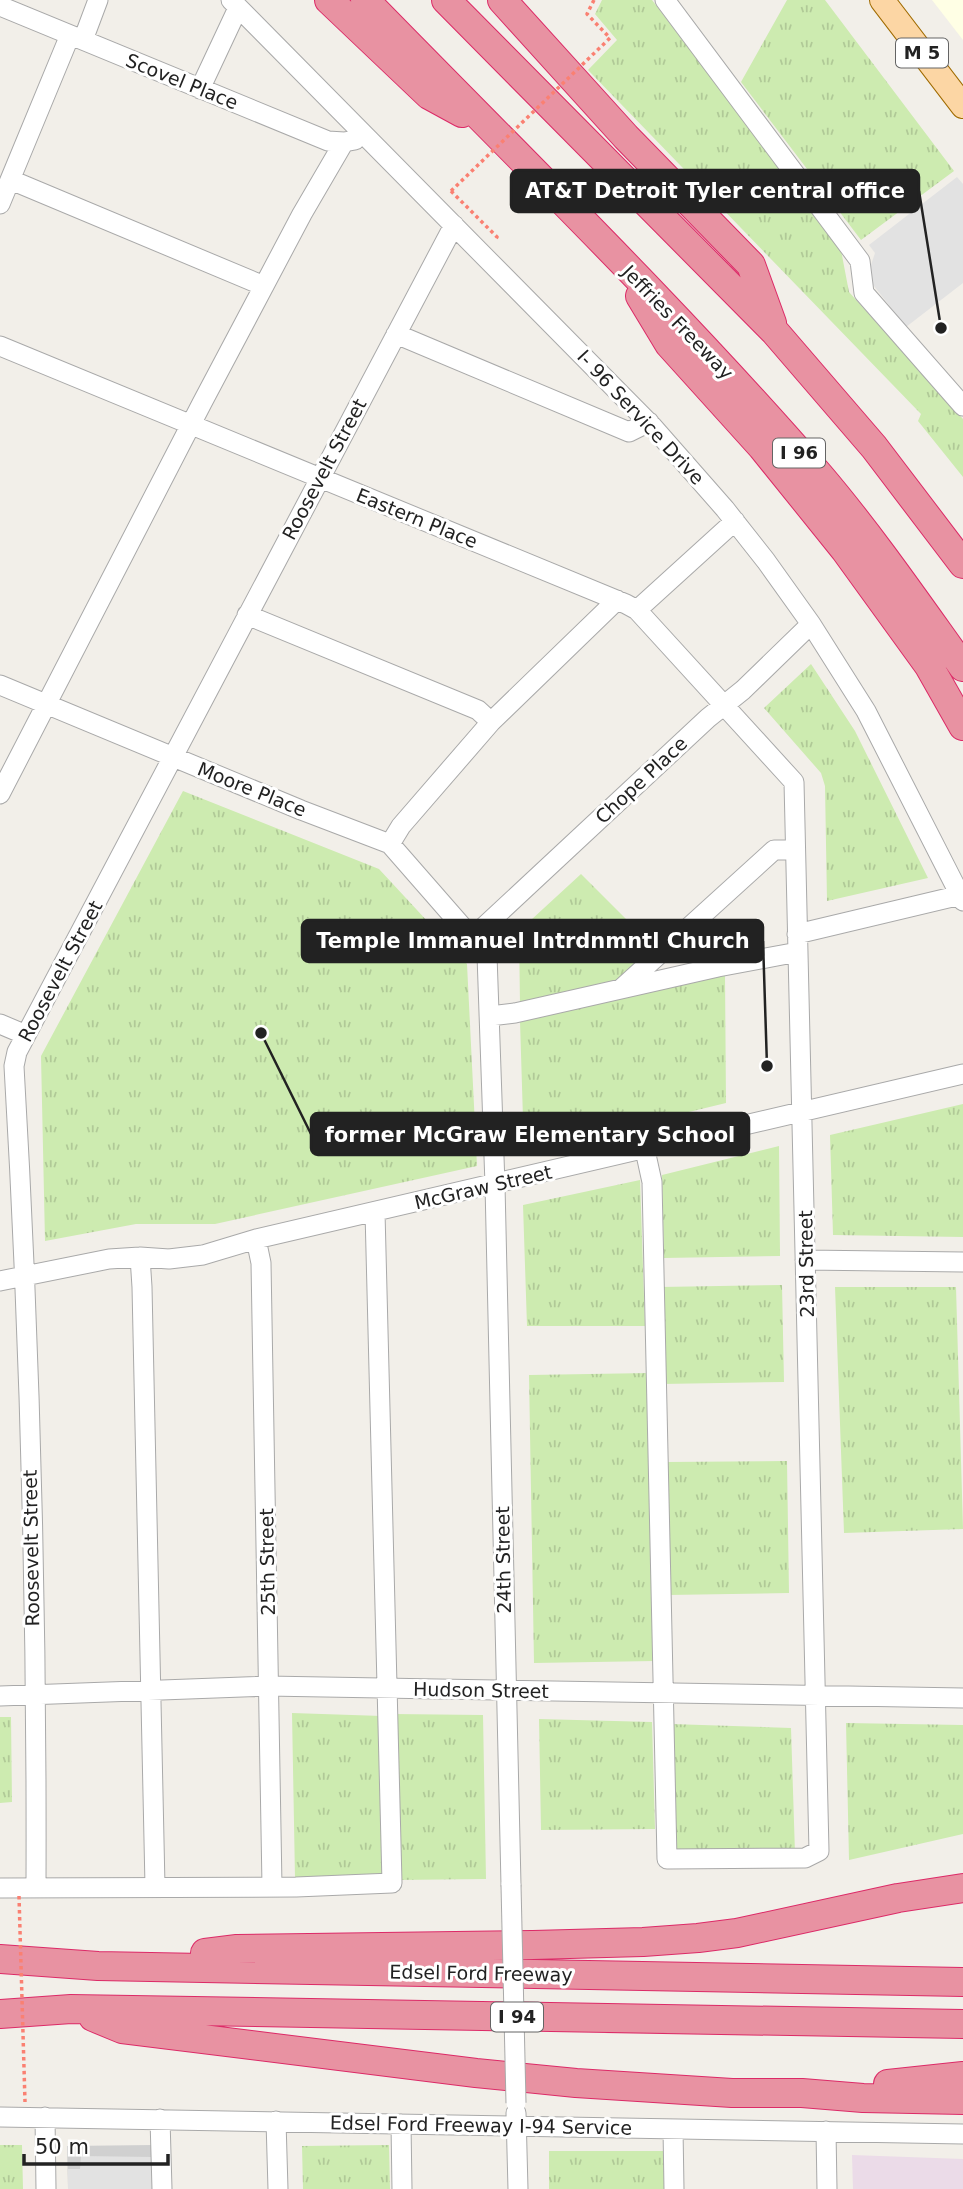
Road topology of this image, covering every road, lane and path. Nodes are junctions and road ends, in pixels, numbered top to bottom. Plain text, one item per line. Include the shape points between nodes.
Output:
1 (98, 0) edge
2 (329, 0) edge
3 (365, 0) edge
4 (446, 0) edge
5 (502, 0) edge
6 (594, 0) edge
7 (665, 0) edge
8 (882, 0) edge
9 (235, 4) edge
10 (0, 6) edge
11 (76, 37) junction
12 (200, 89) junction
13 (963, 106) edge
14 (491, 130) junction
15 (367, 137) junction
16 (344, 142) junction
17 (10, 180) junction
18 (0, 204) edge
19 (454, 225) junction
20 (497, 237) dead end
21 (615, 255) junction
22 (264, 286) junction
23 (775, 332) junction
24 (396, 334) junction
25 (0, 346) edge
26 (963, 406) edge
27 (649, 422) junction
28 (191, 424) junction
29 (320, 478) junction
30 (909, 492) junction
31 (735, 521) junction
32 (963, 535) edge
33 (963, 564) edge
34 (617, 600) junction
35 (637, 610) junction
36 (247, 615) junction
37 (811, 624) junction
38 (963, 667) edge
39 (0, 685) edge
40 (46, 705) junction
41 (724, 705) junction
42 (491, 722) junction
43 (963, 726) edge
44 (173, 758) junction
45 (0, 794) edge
46 (390, 844) junction
47 (795, 849) junction
48 (962, 898) edge
49 (472, 937) junction
50 (797, 943) junction
51 (621, 989) junction
52 (490, 1016) junction
53 (0, 1024) edge
54 (26, 1035) junction
55 (963, 1074) edge
56 (802, 1112) junction
57 (645, 1150) junction
58 (0, 1170) edge
59 (20, 1170) junction
60 (495, 1185) junction
61 (375, 1212) junction
62 (256, 1239) junction
63 (140, 1257) junction
64 (805, 1260) junction
65 (963, 1262) edge
66 (25, 1276) junction
67 (0, 1280) edge
68 (267, 1686) junction
69 (387, 1688) junction
70 (506, 1690) junction
71 (149, 1691) junction
72 (663, 1693) junction
73 (0, 1696) edge
74 (34, 1696) junction
75 (816, 1696) junction
76 (963, 1698) edge
77 (963, 1868) edge
78 (155, 1886) junction
79 (272, 1886) junction
80 (0, 1888) edge
81 (963, 1888) edge
82 (28, 1892) junction
83 (898, 1898) junction
84 (0, 1959) edge
85 (98, 1966) junction
86 (963, 1982) edge
87 (71, 2009) junction
88 (0, 2014) edge
89 (963, 2024) edge
90 (963, 2076) edge
91 (802, 2093) junction
92 (963, 2101) edge
93 (25, 2102) dead end
94 (0, 2117) edge
95 (45, 2117) junction
96 (160, 2119) junction
97 (276, 2121) junction
98 (401, 2124) junction
99 (517, 2126) junction
100 (673, 2129) junction
101 (826, 2131) junction
102 (963, 2134) edge
103 (46, 2189) edge
104 (162, 2189) edge
105 (278, 2189) edge
106 (402, 2189) edge
107 (518, 2189) edge
108 (674, 2189) edge
109 (827, 2189) edge

1 - 11 street
2 - 14 highway via 429,94
3 - 14 highway, Jeffries Freeway / I 96
4 - 23 highway
5 - 23 highway via 751,265
6 - 20 path, bridge via 587,14 610,38 451,191
7 - 26 street via 860,261 864,293
8 - 13 main road, M 5
9 - 12 street
9 - 15 street, I- 96 Service Drive
10 - 11 street, Scovel Place
11 - 12 street, Scovel Place
11 - 17 street
12 - 16 street, Scovel Place via 328,141
14 - 21 highway, Jeffries Freeway / I 96
15 - 16 street, Scovel Place
15 - 19 street, I- 96 Service Drive
16 - 22 street
17 - 18 street
17 - 22 street
19 - 24 street, Roosevelt Street
19 - 27 street, I- 96 Service Drive
21 - 38 highway, Jeffries Freeway / I 96 via 821,478
21 - 43 highway via 669,344 762,447 845,550 929,666
22 - 28 street
23 - 30 highway
24 - 27 street via 629,432
24 - 29 street, Roosevelt Street
25 - 28 street, Eastern Place
27 - 31 street, I- 96 Service Drive
28 - 29 street, Eastern Place
28 - 40 street
29 - 34 street, Eastern Place
29 - 36 street, Roosevelt Street
30 - 32 highway
30 - 33 highway
31 - 35 street
31 - 37 street, I- 96 Service Drive
34 - 35 street, Eastern Place
34 - 42 street
35 - 41 street, Eastern Place
36 - 42 street via 478,710
36 - 44 street, Roosevelt Street
37 - 41 street, Chope Place
37 - 48 street, I- 96 Service Drive via 866,711
39 - 40 street, Moore Place
40 - 44 street, Moore Place
40 - 45 street
41 - 47 street, 23rd Street via 793,782
41 - 49 street, Chope Place
42 - 46 street
44 - 46 street, Moore Place
44 - 54 street, Roosevelt Street
46 - 49 street, Moore Place
47 - 50 street, 23rd Street
47 - 51 street via 774,850
48 - 50 street
49 - 52 street, 24th Street via 487,955
50 - 51 street
50 - 56 street, 23rd Street
51 - 52 street
52 - 60 street, 24th Street
53 - 54 street
54 - 59 street, Roosevelt Street via 14,1066
55 - 56 street, McGraw Street
56 - 57 street, McGraw Street
56 - 64 street, 23rd Street
57 - 60 street, McGraw Street
57 - 72 street via 652,1182
58 - 59 street
59 - 66 street, Roosevelt Street
60 - 61 street, McGraw Street
60 - 70 street, 24th Street
61 - 62 street, McGraw Street
61 - 69 street
62 - 63 street, McGraw Street via 204,1255
62 - 68 street, 25th Street via 261,1263
63 - 66 street, McGraw Street
63 - 71 street
64 - 65 street
64 - 75 street, 23rd Street
66 - 67 street, McGraw Street
66 - 74 street, Roosevelt Street
68 - 69 street, Hudson Street
68 - 71 street, Hudson Street
68 - 79 street, 25th Street
69 - 70 street, Hudson Street
69 - 79 street via 391,1883
70 - 72 street, Hudson Street
70 - 99 street, 24th Street, bridge
71 - 74 street, Hudson Street
71 - 78 street
72 - 75 street, Hudson Street
72 - 75 street, 23rd Street via 667,1859 805,1857 819,1850
73 - 74 street, Hudson Street
74 - 82 street, Roosevelt Street
75 - 76 street, Hudson Street
77 - 83 highway
78 - 79 street
78 - 82 street
80 - 82 street
81 - 83 highway
82 - 93 path, bridge
83 - 85 highway via 698,1938 237,1949
84 - 85 highway, Edsel Ford Freeway / I 94
85 - 86 highway, Edsel Ford Freeway / I 94
87 - 88 highway, I 94
87 - 89 highway, I 94
87 - 91 highway via 122,2029 476,2073 732,2093
90 - 91 highway
91 - 92 highway
94 - 95 street, Edsel Ford Freeway I-94 Service
95 - 96 street, Edsel Ford Freeway I-94 Service
95 - 103 street
96 - 97 street, Edsel Ford Freeway I-94 Service
96 - 104 street
97 - 98 street, Edsel Ford Freeway I-94 Service
97 - 105 street
98 - 99 street, Edsel Ford Freeway I-94 Service
98 - 106 street
99 - 100 street, Edsel Ford Freeway I-94 Service
99 - 107 street, 24th Street
100 - 101 street, Edsel Ford Freeway I-94 Service
100 - 108 street
101 - 102 street, Edsel Ford Freeway I-94 Service
101 - 109 street

